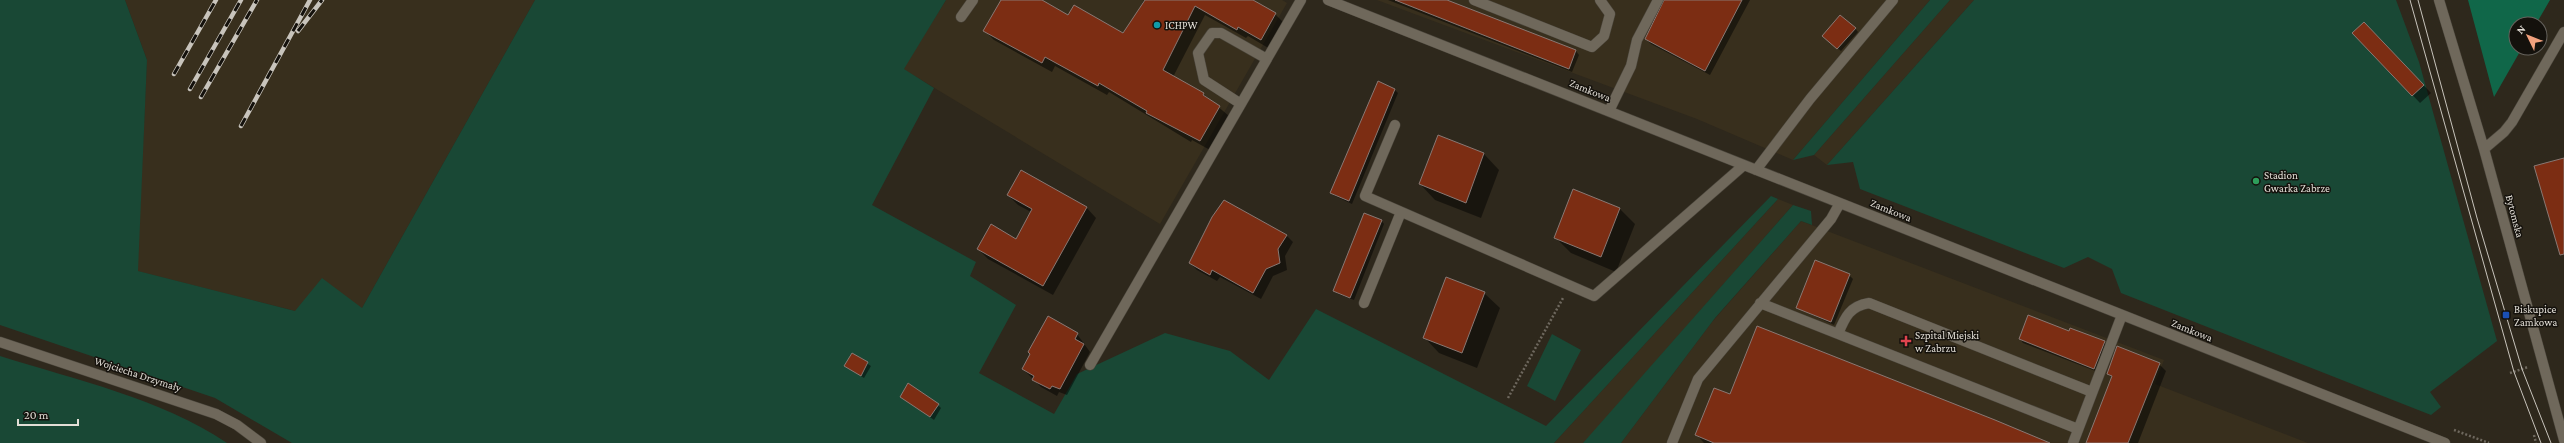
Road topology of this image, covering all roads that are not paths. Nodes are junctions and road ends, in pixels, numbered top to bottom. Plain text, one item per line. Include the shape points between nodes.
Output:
1 (973, 0) edge
2 (1301, 0) edge
3 (1328, 0) edge
4 (1474, 0) edge
5 (1600, 0) edge
6 (1658, 0) edge
7 (1893, 0) edge
8 (2439, 0) edge
9 (961, 17) dead end
10 (2564, 32) edge
11 (1267, 59) junction
12 (1241, 104) junction
13 (1609, 111) junction
14 (1396, 125) dead end
15 (2484, 149) junction
16 (1744, 165) junction
17 (1756, 170) junction
18 (1840, 203) junction
19 (1401, 212) junction
20 (1364, 303) dead end
21 (1760, 303) junction
22 (2122, 315) junction
23 (1838, 334) junction
24 (0, 342) edge
25 (1090, 365) dead end
26 (2092, 392) junction
27 (2078, 429) junction
28 (2564, 440) edge
29 (2440, 442) edge
30 (261, 443) edge
31 (1672, 443) edge
32 (2073, 443) edge

1 - 9 street
2 - 11 street
3 - 13 street, Zamkowa
4 - 5 street via 1592,47 1604,36 1610,14
6 - 13 street via 1637,40 1631,66
7 - 17 street via 1810,99
8 - 15 street, Bytomska
10 - 15 street via 2512,122
11 - 12 street
11 - 12 street via 1221,33 1212,33 1198,53 1204,80
12 - 25 street
13 - 16 street, Zamkowa
14 - 19 street via 1365,196
15 - 28 street, Bytomska
16 - 17 street, Zamkowa
16 - 19 street via 1594,296
17 - 18 street, Zamkowa
18 - 21 street via 1832,219
18 - 22 street, Zamkowa
19 - 20 street
21 - 23 street
21 - 31 street via 1698,379
22 - 26 street
22 - 29 street, Zamkowa
23 - 26 street via 1850,310 1869,303
23 - 27 street
24 - 30 street, Wojciecha Drzymały via 216,414 237,425
26 - 27 street
27 - 32 street

